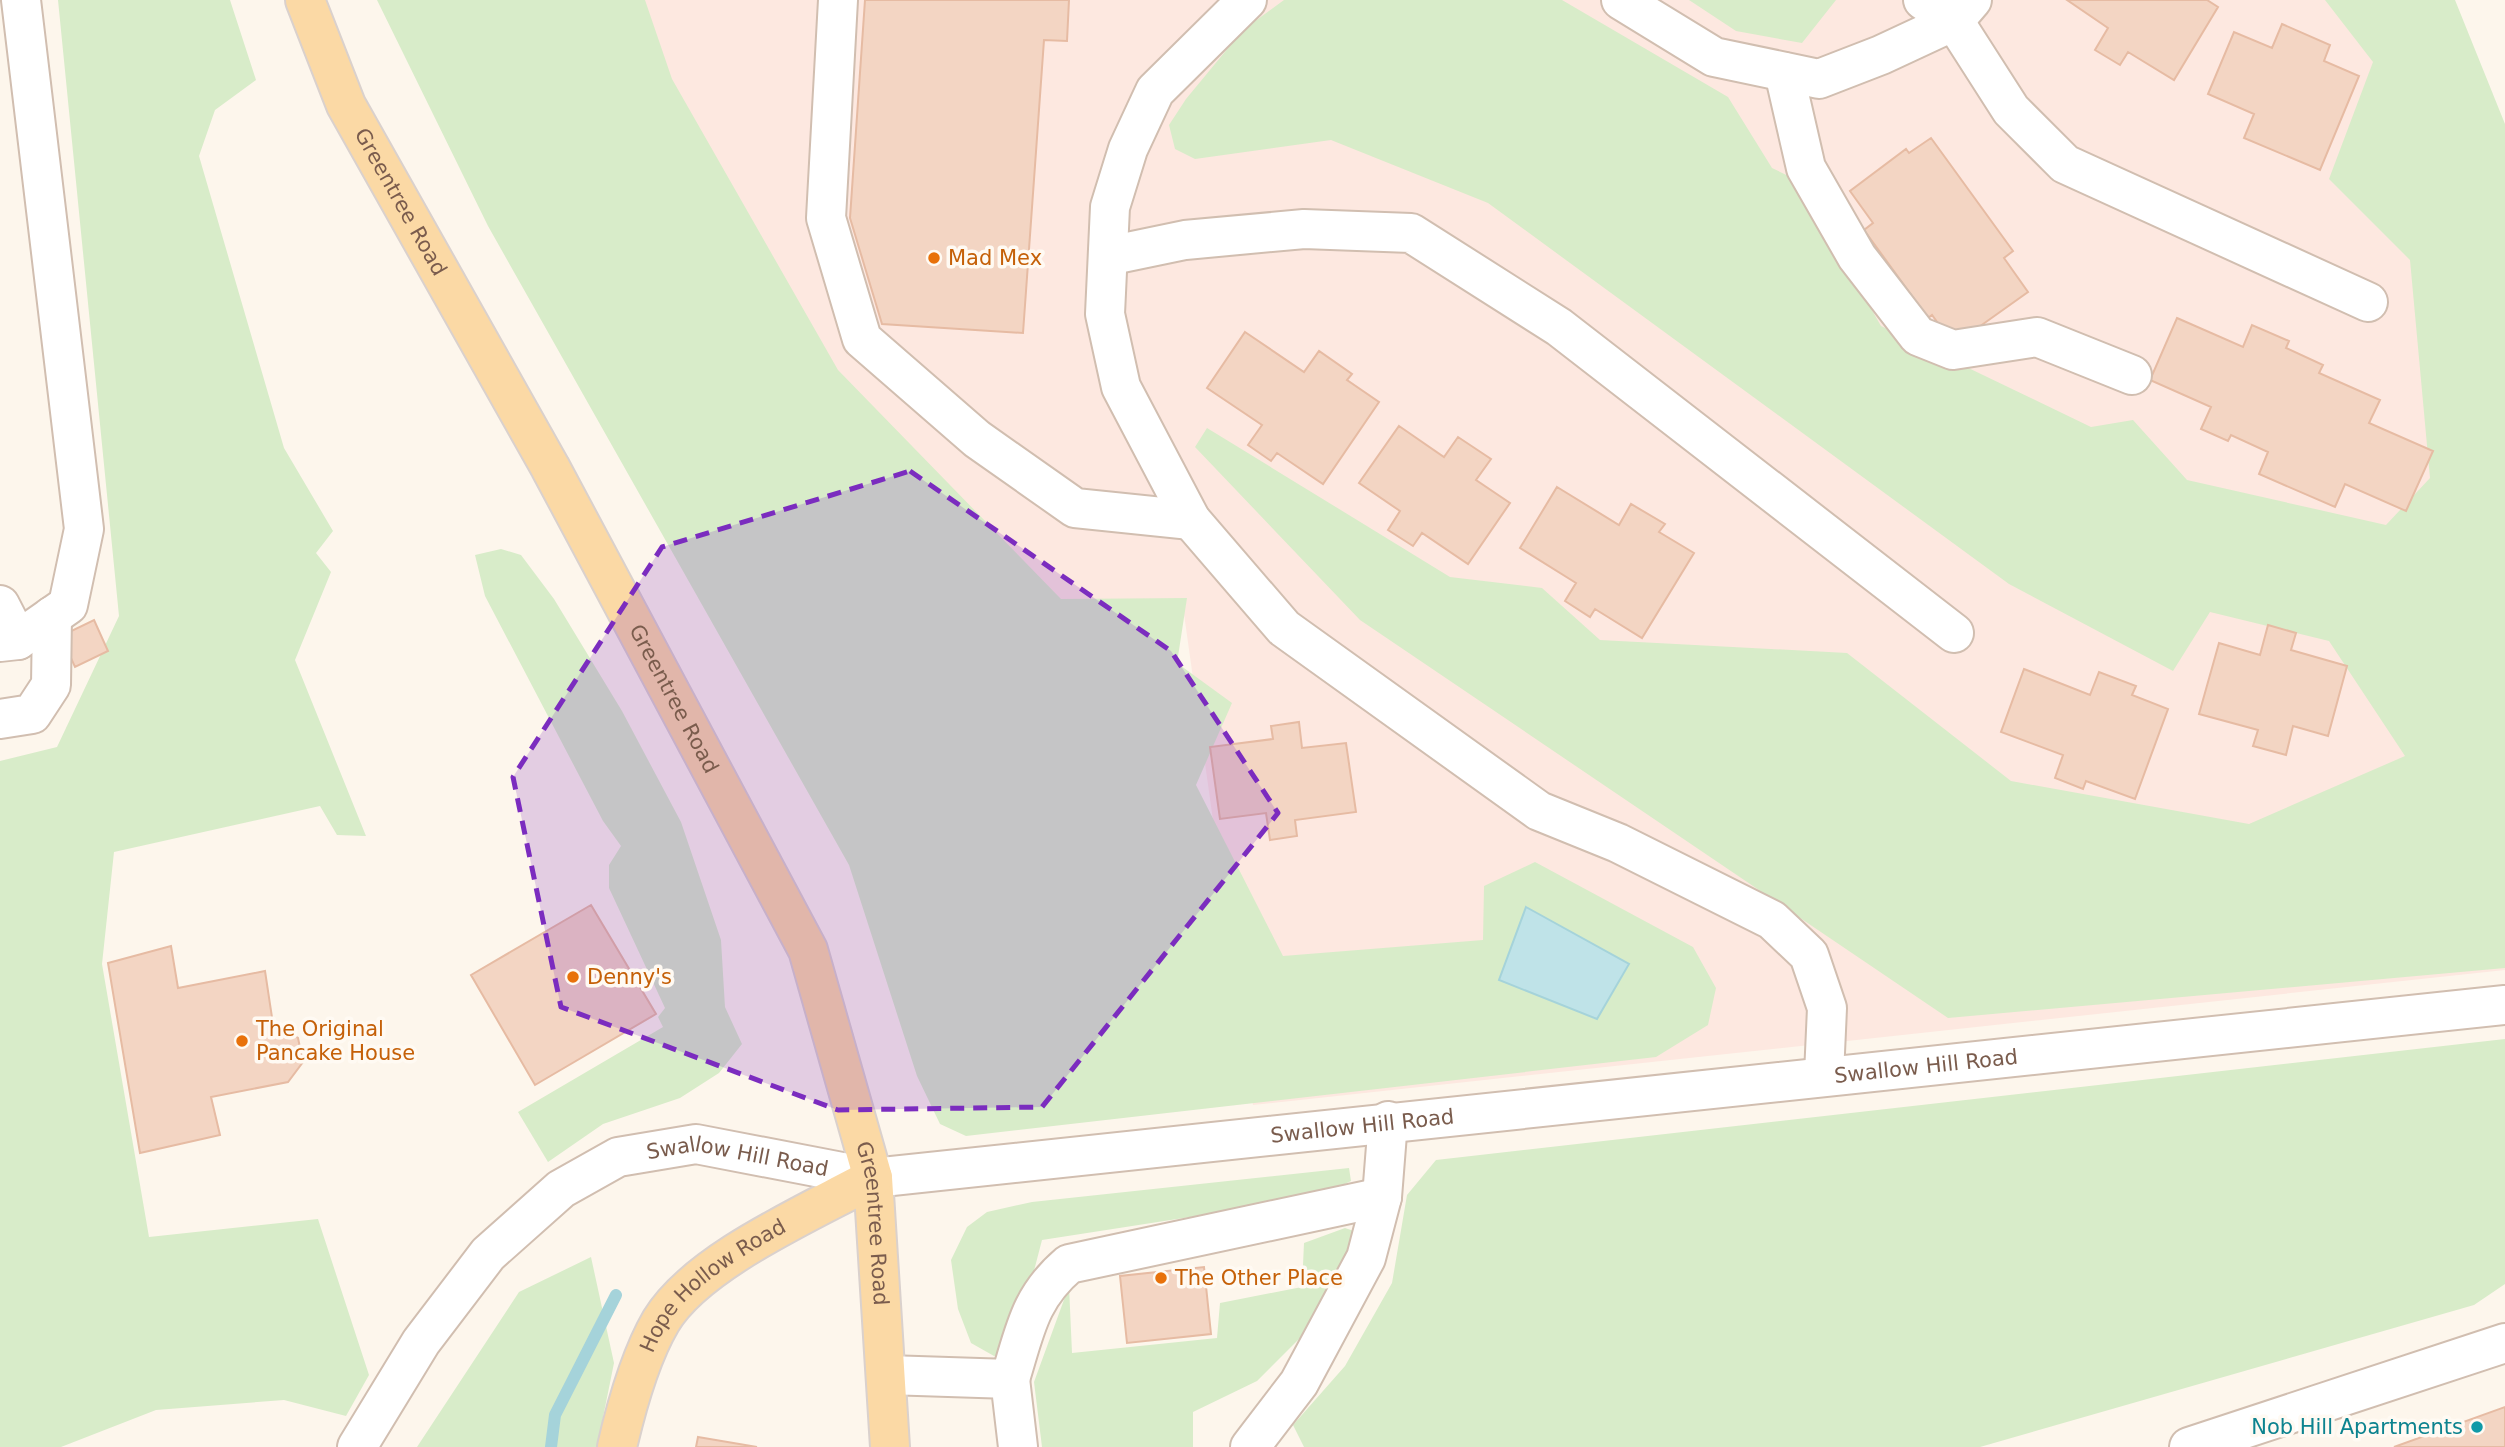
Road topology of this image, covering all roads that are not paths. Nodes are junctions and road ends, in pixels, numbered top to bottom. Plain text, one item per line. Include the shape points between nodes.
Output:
1 (21, 0) edge
2 (305, 0) edge
3 (838, 0) edge
4 (1247, 0) edge
5 (1621, 0) edge
6 (1923, 0) edge
7 (1963, 10) edge
8 (1784, 72) junction
9 (1108, 256) junction
10 (2368, 302) dead end
11 (2132, 375) dead end
12 (1191, 520) junction
13 (0, 605) edge
14 (52, 616) junction
15 (1954, 633) dead end
16 (9, 641) edge
17 (0, 719) edge
18 (2505, 1005) edge
19 (1824, 1075) junction
20 (1388, 1121) junction
21 (873, 1178) junction
22 (1382, 1197) junction
23 (2505, 1343) edge
24 (887, 1376) junction
25 (1010, 1379) junction
26 (357, 1447) edge
27 (617, 1447) edge
28 (890, 1447) edge
29 (1017, 1447) edge
30 (1250, 1447) edge
31 (2189, 1447) edge

1 - 14 street via 84,529 68,605
2 - 21 main road, Greentree Road via 346,105 550,467 808,950
3 - 12 street via 826,218 862,340 977,439 1075,508
4 - 9 street via 1155,91 1128,149 1110,207
5 - 8 street via 1714,57
6 - 7 street
7 - 8 street via 1881,55 1819,79
7 - 10 street via 2011,110 2065,163
8 - 11 street via 1806,168 1857,257 1918,336 1953,350 2037,337
9 - 12 street via 1105,314 1121,387
9 - 15 street via 1185,240 1304,229 1411,233 1559,327
12 - 19 street via 1284,628 1539,811 1618,843 1772,920 1809,956 1827,1008
13 - 16 street
14 - 16 street
14 - 17 street via 51,685 32,714
18 - 19 street, Swallow Hill Road
19 - 20 street, Swallow Hill Road
20 - 21 street, Swallow Hill Road
20 - 22 street
21 - 24 main road, Greentree Road
21 - 26 street, Swallow Hill Road via 696,1144 618,1157 561,1189 488,1254 421,1342
21 - 27 main road, Hope Hollow Road via 711,1267 662,1320 627,1404
22 - 25 street via 1069,1264 1047,1283 1029,1315
22 - 30 street via 1366,1258 1299,1384
23 - 31 street
24 - 25 street
24 - 28 main road, Greentree Road
25 - 29 street

